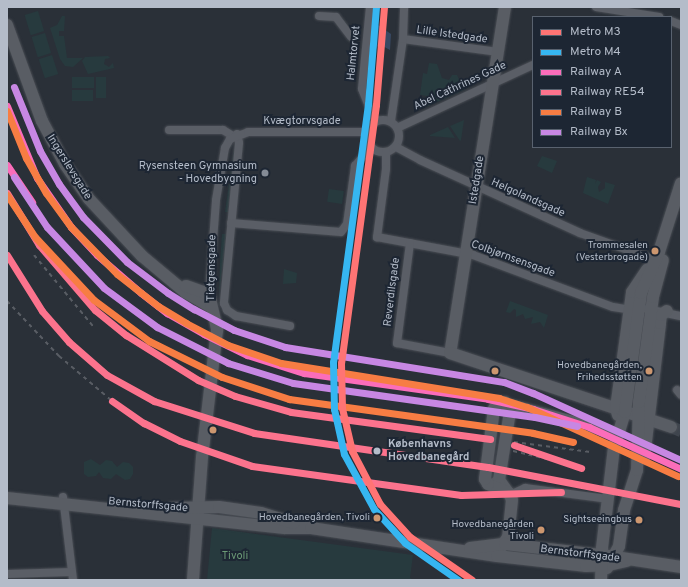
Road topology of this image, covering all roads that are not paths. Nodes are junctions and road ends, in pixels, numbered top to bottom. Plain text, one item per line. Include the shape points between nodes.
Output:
1 (370, 7) edge
2 (404, 7) edge
3 (505, 7) edge
4 (596, 7) edge
5 (634, 15) edge
6 (319, 16) dead end
7 (646, 16) edge
8 (7, 25) edge
9 (351, 36) dead end
10 (404, 39) junction
11 (498, 52) junction
12 (532, 65) edge
13 (493, 83) junction
14 (391, 121) junction
15 (375, 122) junction
16 (398, 128) junction
17 (168, 130) dead end
18 (368, 132) junction
19 (235, 135) junction
20 (396, 146) junction
21 (371, 147) junction
22 (386, 152) junction
23 (681, 183) edge
24 (476, 186) junction
25 (681, 202) edge
26 (231, 223) junction
27 (410, 243) junction
28 (466, 253) junction
29 (656, 260) junction
30 (173, 280) junction
31 (209, 294) junction
32 (211, 307) junction
33 (651, 309) junction
34 (634, 310) junction
35 (667, 311) junction
36 (681, 316) edge
37 (290, 326) dead end
38 (450, 353) junction
39 (681, 389) edge
40 (681, 395) edge
41 (620, 410) junction
42 (642, 418) junction
43 (670, 427) tunnel mouth
44 (620, 430) junction
45 (7, 491) edge
46 (510, 494) junction
47 (7, 498) edge
48 (609, 499) junction
49 (62, 500) junction
50 (200, 514) junction
51 (505, 544) junction
52 (470, 550) junction
53 (607, 561) junction
54 (681, 567) edge
55 (7, 574) edge
56 (73, 576) edge
57 (193, 580) edge
58 (601, 580) edge

1 - 15 street, Halmtorvet via 362,89
2 - 10 street
3 - 11 street, Istedgade
4 - 5 street
5 - 7 street
6 - 9 street via 336,17
8 - 30 street, Ingerslevsgade via 40,116 77,182 100,213 127,241
10 - 11 street, Lille Istedgade
10 - 14 street
11 - 13 street, Istedgade
12 - 13 street, Abel Cathrines Gade
13 - 16 street, Abel Cathrines Gade
13 - 24 street, Istedgade
14 - 15 street
14 - 16 street
15 - 18 street
16 - 20 street via 400,138
17 - 19 street, Kvægtorvsgade via 222,130
18 - 19 street, Kvægtorvsgade via 248,132
18 - 21 street
19 - 26 street, Tietgensgade via 237,155
19 - 31 street, Tietgensgade via 225,148 218,182
20 - 22 street
20 - 24 street, Helgolandsgade
21 - 22 street
21 - 26 street via 355,166 347,224 343,231 335,234
22 - 27 street, Colbjørnsensgade via 377,237
23 - 29 street
24 - 28 street, Istedgade
24 - 29 street, Helgolandsgade via 590,237
25 - 33 street via 656,283
26 - 37 street, Tietgensgade via 224,298 226,308 236,316
27 - 28 street, Colbjørnsensgade
27 - 38 street, Reverdilsgade via 397,343
28 - 34 street, Colbjørnsensgade
28 - 38 street, Istedgade
29 - 34 street
30 - 31 street, Ingerslevsgade
30 - 32 street, Ingerslevsgade via 191,296
31 - 32 street, Tietgensgade
32 - 50 street, Tietgensgade via 217,336 202,457
33 - 34 street, Colbjørnsensgade
33 - 35 street, Colbjørnsensgade
33 - 42 street
34 - 41 street
35 - 36 street, Colbjørnsensgade
35 - 42 street via 660,319
38 - 41 street
39 - 40 street via 676,390
41 - 42 street
41 - 44 street
42 - 43 street
42 - 53 street via 641,475 633,485
44 - 46 street via 505,402 510,411 494,482
44 - 48 street
45 - 49 street, Bernstorffsgade
46 - 48 street via 525,488
46 - 51 street via 510,531
47 - 49 street, Bernstorffsgade
48 - 53 street
49 - 50 street, Bernstorffsgade
49 - 56 street
50 - 52 street, Bernstorffsgade via 219,507 254,512 311,528
50 - 57 street, Tietgensgade
51 - 52 street, Bernstorffsgade via 481,545
51 - 53 street, Bernstorffsgade
52 - 53 street, Bernstorffsgade via 497,556
53 - 54 street, Bernstorffsgade
53 - 58 street
55 - 56 street

